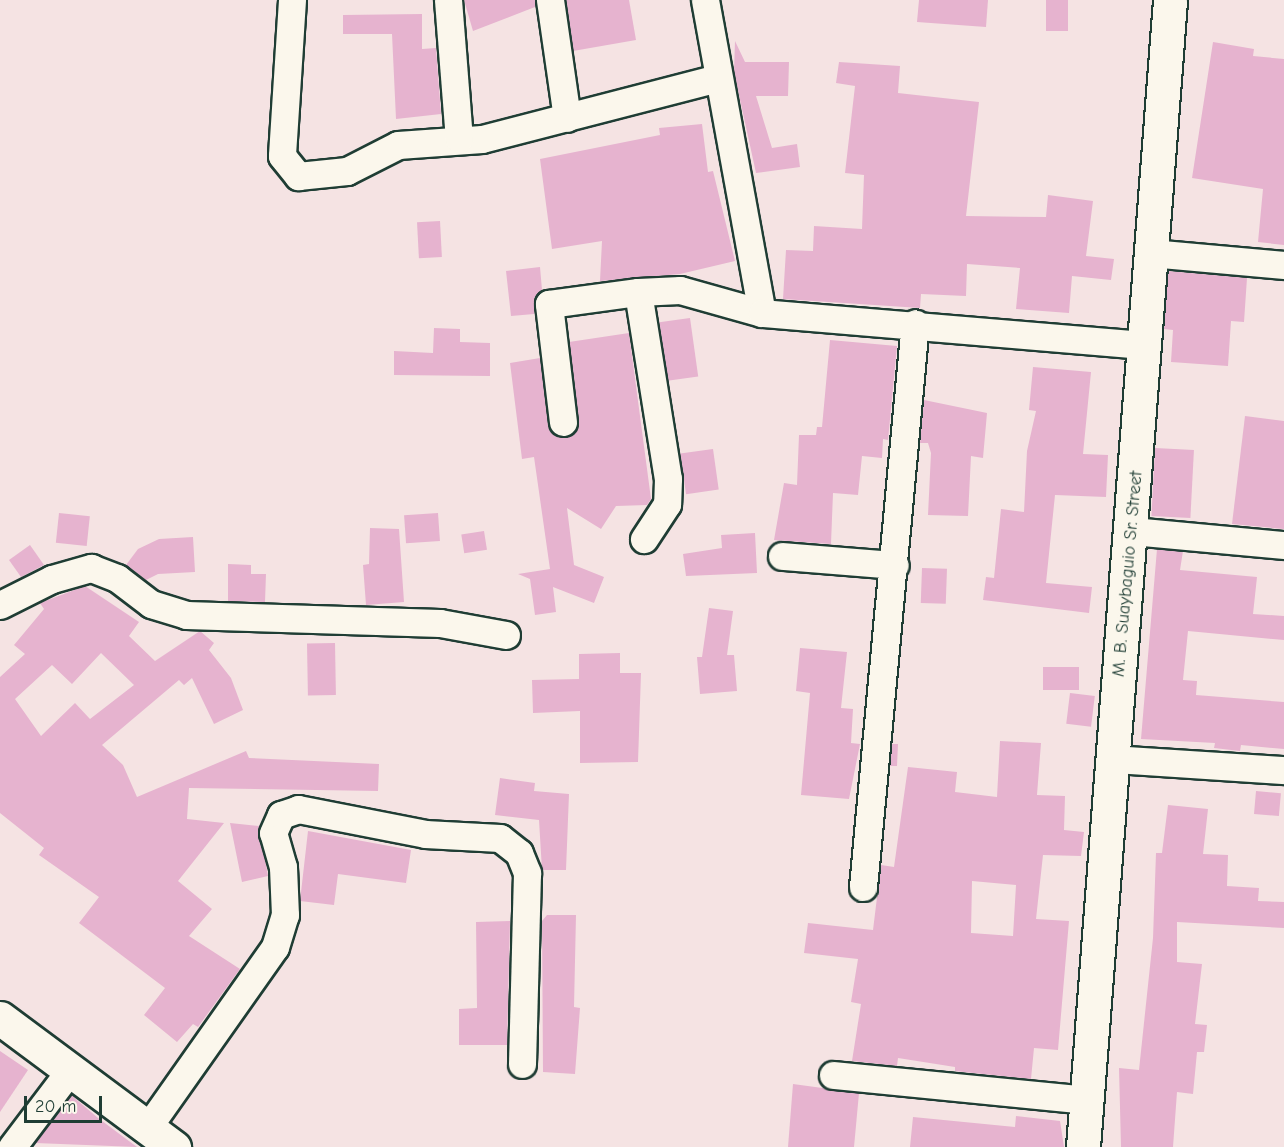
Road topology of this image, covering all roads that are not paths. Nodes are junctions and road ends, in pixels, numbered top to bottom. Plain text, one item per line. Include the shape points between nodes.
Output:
1 (292, 0) edge
2 (448, 0) edge
3 (550, 0) edge
4 (705, 0) edge
5 (1170, 0) edge
6 (718, 78) junction
7 (567, 118) junction
8 (459, 139) junction
9 (1150, 253) junction
10 (1284, 265) edge
11 (638, 292) junction
12 (762, 312) junction
13 (915, 324) junction
14 (1145, 345) junction
15 (563, 422) dead end
16 (1132, 531) junction
17 (644, 539) dead end
18 (1284, 545) edge
19 (782, 556) dead end
20 (895, 565) junction
21 (0, 605) edge
22 (506, 635) dead end
23 (1113, 759) junction
24 (1284, 770) edge
25 (862, 887) dead end
26 (0, 1018) edge
27 (522, 1064) dead end
28 (71, 1069) junction
29 (833, 1075) dead end
30 (1087, 1100) junction
31 (148, 1127) junction
32 (12, 1147) edge
33 (174, 1147) edge
34 (1083, 1147) edge

1 - 8 street via 282,156 298,176 347,171 398,145
2 - 8 street
3 - 7 street
4 - 6 street
5 - 9 street, M. B. Suaybaguio Sr. Street
6 - 7 street
6 - 12 street
7 - 8 street via 482,139
9 - 10 street
9 - 14 street, M. B. Suaybaguio Sr. Street
11 - 12 street via 680,290
11 - 15 street via 549,304
11 - 17 street via 668,479 667,504
12 - 13 street
13 - 14 street
13 - 20 street
14 - 16 street, M. B. Suaybaguio Sr. Street
16 - 18 street
16 - 23 street, M. B. Suaybaguio Sr. Street
19 - 20 street
20 - 25 street
21 - 22 street via 52,579 91,568 117,578 151,604 186,615 440,623
23 - 24 street
23 - 30 street, M. B. Suaybaguio Sr. Street
26 - 28 street
27 - 31 street via 527,873 519,853 501,838 425,834 298,809 281,815 273,833 283,867 285,915 275,947
28 - 31 street
28 - 32 street
29 - 30 street
30 - 34 street, M. B. Suaybaguio Sr. Street
31 - 33 street

